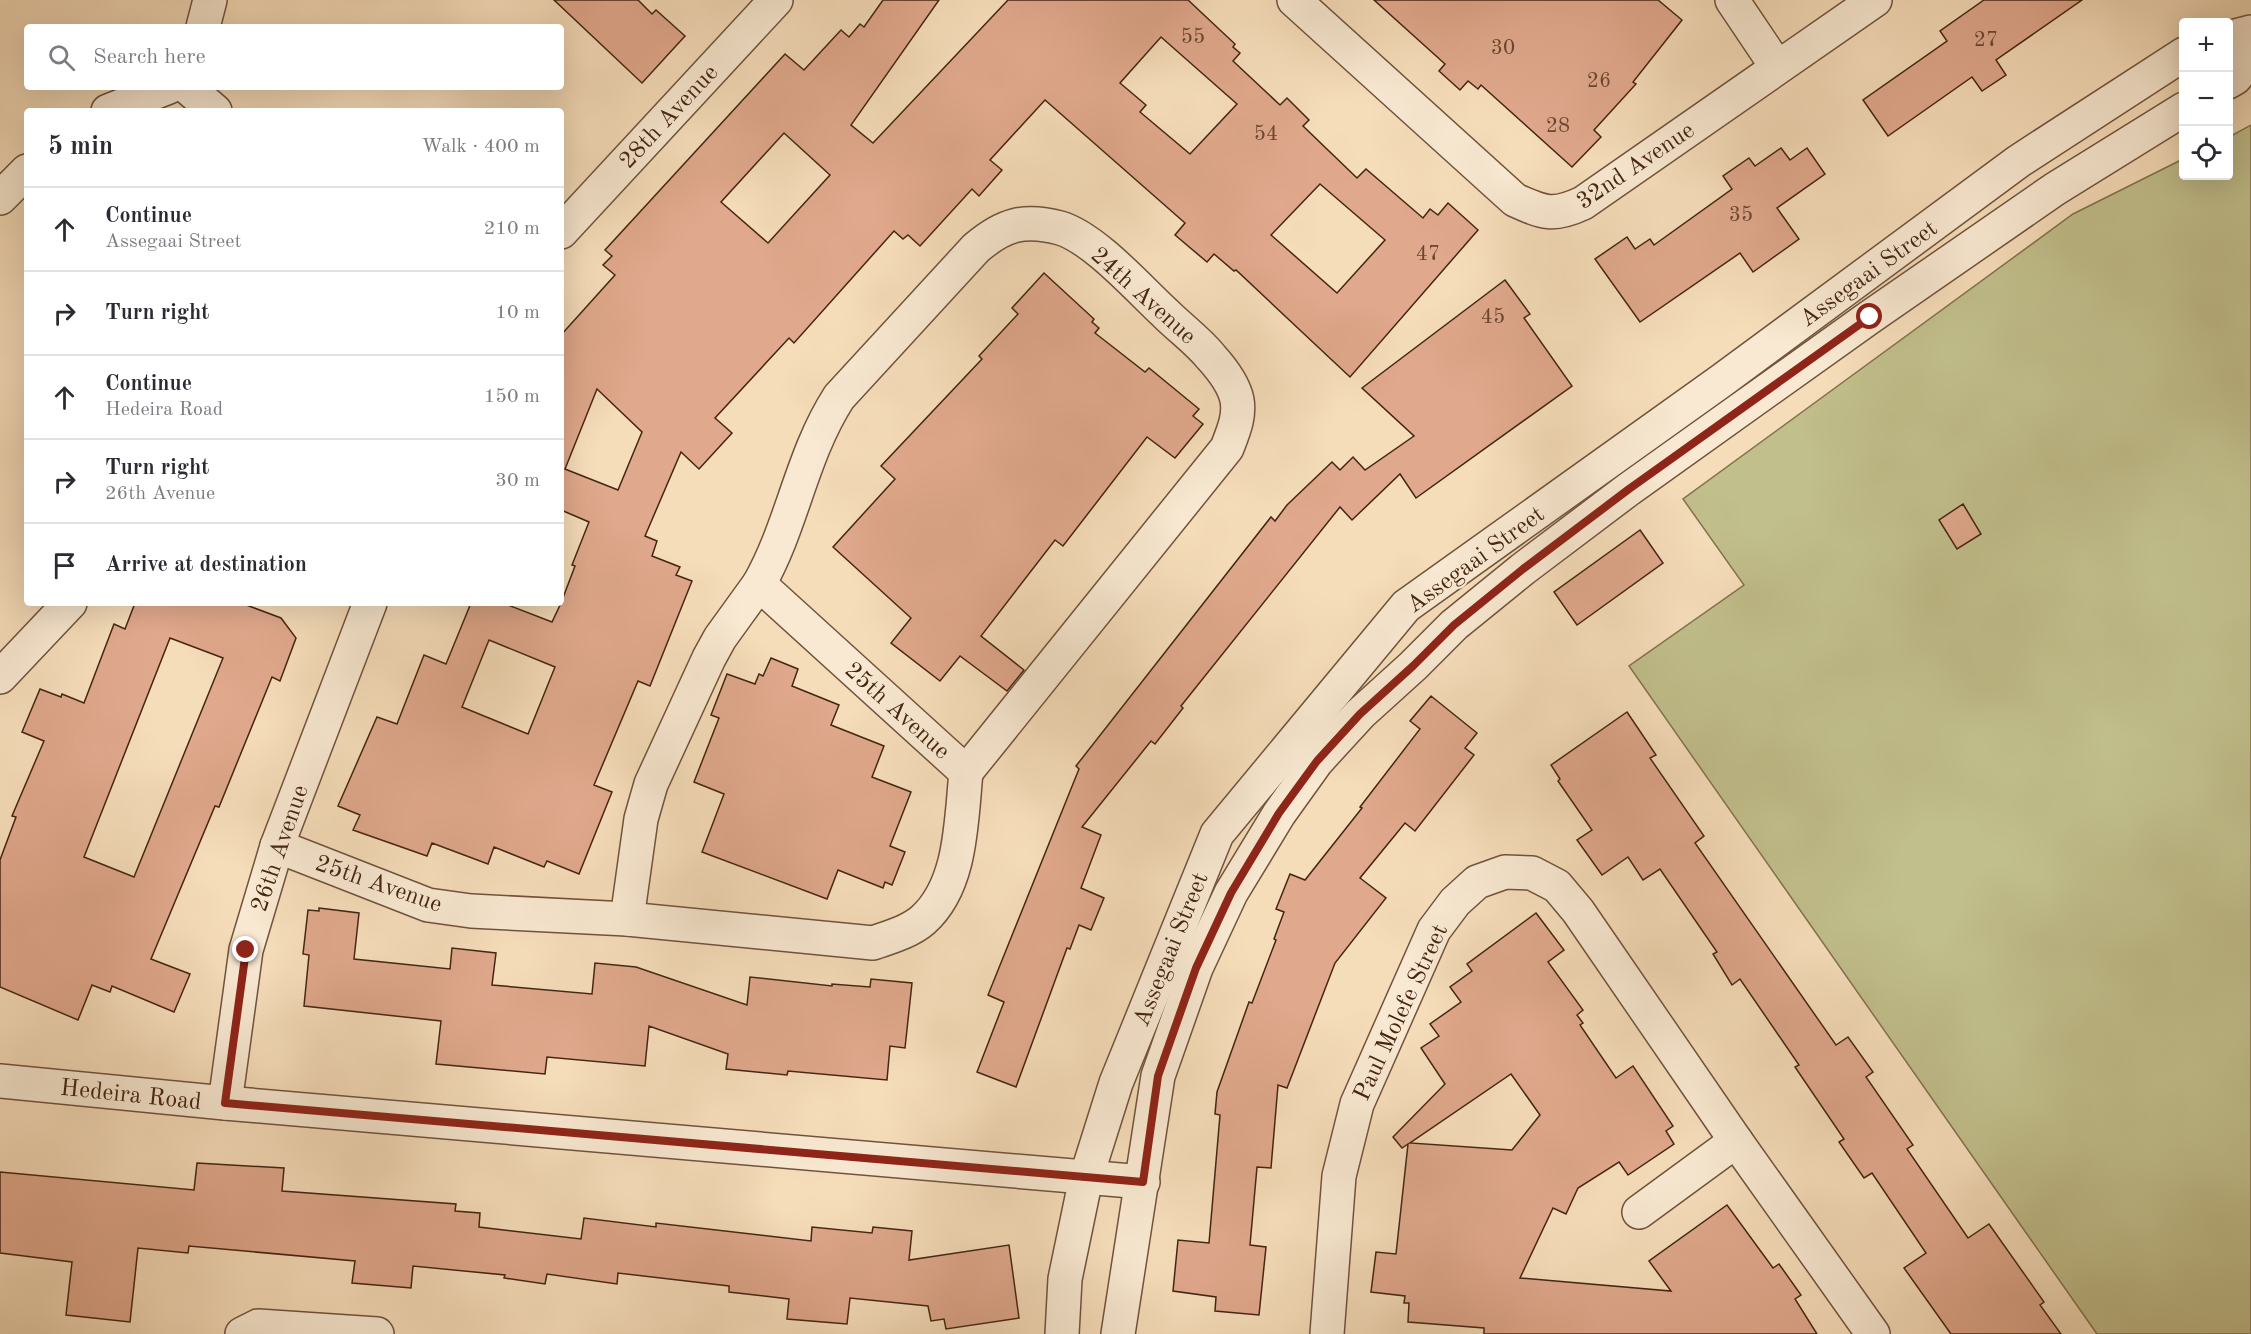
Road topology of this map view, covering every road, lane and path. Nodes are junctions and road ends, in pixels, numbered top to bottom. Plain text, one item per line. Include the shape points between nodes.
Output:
1 (210, 0) edge
2 (776, 0) edge
3 (1294, 0) edge
4 (1732, 0) edge
5 (1875, 0) edge
6 (204, 24) edge
7 (2251, 32) edge
8 (2233, 37) edge
9 (2179, 57) edge
10 (2251, 57) edge
11 (1777, 67) junction
12 (2233, 79) edge
13 (161, 90) edge
14 (190, 90) edge
15 (116, 108) edge
16 (212, 108) edge
17 (2179, 112) edge
18 (24, 174) edge
19 (0, 198) edge
20 (564, 229) edge
21 (759, 584) junction
22 (67, 606) edge
23 (362, 606) edge
24 (0, 677) edge
25 (966, 772) junction
26 (277, 846) junction
27 (627, 919) junction
28 (0, 1081) edge
29 (225, 1103) junction
30 (1736, 1141) junction
31 (1086, 1178) junction
32 (1143, 1182) junction
33 (1639, 1212) dead end
34 (242, 1334) edge
35 (377, 1334) edge
36 (1062, 1334) edge
37 (1118, 1334) edge
38 (1327, 1334) edge
39 (1874, 1334) edge

1 - 6 street
2 - 20 street, 28th Avenue
3 - 11 street, 32nd Avenue via 1515,200 1550,212 1563,212 1583,203
4 - 11 street
5 - 11 street, 32nd Avenue
7 - 8 street
9 - 31 street, Assegaai Street via 2019,161 1406,606 1217,834 1116,1083
10 - 12 street
13 - 15 street
14 - 16 street
17 - 32 street, Assegaai Street via 2055,189 1629,489 1454,625 1360,714 1317,761 1279,813 1231,893 1196,968 1158,1076
18 - 19 street
21 - 25 street, 25th Avenue
21 - 25 street, 24th Avenue via 772,561 829,412 976,248 994,233 1022,224 1062,229 1093,247 1210,356 1236,398 1236,421 1227,448
21 - 27 street via 709,658 651,784 641,819
22 - 24 street
23 - 26 street, 26th Avenue
25 - 27 street, 25th Avenue via 958,844 947,887 936,907 901,933 873,943
26 - 27 street, 25th Avenue via 428,905
26 - 29 street, 26th Avenue via 246,950
28 - 29 street, Hedeira Road
29 - 31 street, Hedeira Road
30 - 33 street
30 - 38 street, Paul Molefe Street via 1557,886 1532,873 1505,872 1477,882 1455,902 1434,930 1357,1104 1339,1176
30 - 39 street, Paul Molefe Street
31 - 32 street, Hedeira Road
31 - 36 street, Assegaai Street via 1065,1279
32 - 37 street, Assegaai Street
34 - 35 street via 258,1326

